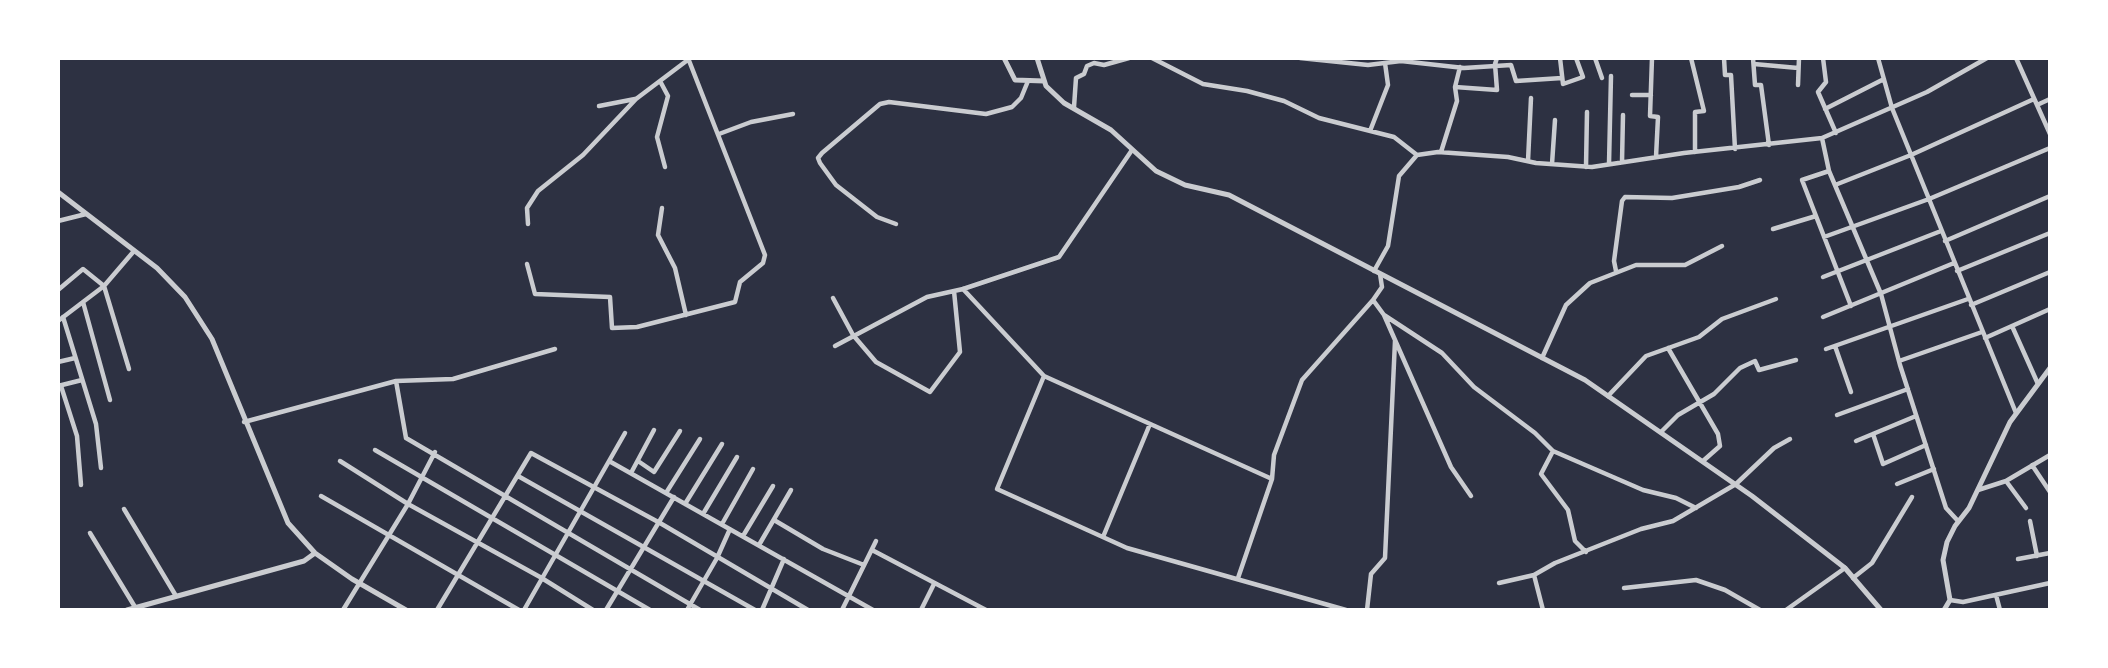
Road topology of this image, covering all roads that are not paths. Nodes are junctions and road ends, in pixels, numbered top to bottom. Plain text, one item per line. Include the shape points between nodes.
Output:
1 (1004, 58) edge
2 (1037, 58) edge
3 (1129, 58) edge
4 (1152, 58) edge
5 (1300, 58) edge
6 (1560, 58) edge
7 (1576, 58) edge
8 (1595, 58) edge
9 (1652, 58) edge
10 (1691, 58) edge
11 (1724, 58) edge
12 (1779, 58) edge
13 (1799, 58) edge
14 (1823, 58) edge
15 (1878, 58) edge
16 (1988, 58) edge
17 (2016, 58) edge
18 (689, 59) edge
19 (1496, 61) edge
20 (1754, 61) edge
21 (1385, 63) junction
22 (1779, 66) junction
23 (1460, 67) junction
24 (1798, 68) junction
25 (1611, 76) dead end
26 (1562, 78) junction
27 (1602, 78) dead end
28 (1884, 79) junction
29 (660, 81) junction
30 (1028, 81) junction
31 (1044, 81) junction
32 (1798, 85) dead end
33 (1455, 87) junction
34 (1632, 95) dead end
35 (1651, 95) junction
36 (1532, 98) dead end
37 (636, 99) junction
38 (2049, 99) edge
39 (2036, 102) junction
40 (599, 106) dead end
41 (1074, 107) junction
42 (1892, 108) junction
43 (1825, 109) junction
44 (1587, 112) dead end
45 (793, 114) dead end
46 (1623, 115) dead end
47 (1555, 120) dead end
48 (1370, 131) junction
49 (1836, 133) junction
50 (719, 134) junction
51 (2049, 134) edge
52 (1822, 138) junction
53 (1769, 145) junction
54 (2049, 148) edge
55 (1735, 149) junction
56 (1132, 150) junction
57 (1441, 152) junction
58 (1695, 152) junction
59 (1417, 155) junction
60 (1911, 155) junction
61 (1656, 157) junction
62 (1528, 161) junction
63 (1622, 162) junction
64 (1552, 164) junction
65 (1609, 164) junction
66 (665, 167) dead end
67 (1586, 167) junction
68 (1829, 171) junction
69 (1760, 180) dead end
70 (1835, 185) junction
71 (58, 192) edge
72 (2049, 196) edge
73 (1929, 199) junction
74 (662, 208) dead end
75 (86, 214) junction
76 (1816, 216) junction
77 (58, 221) edge
78 (528, 224) dead end
79 (896, 224) dead end
80 (1851, 227) junction
81 (1773, 229) dead end
82 (1941, 231) junction
83 (2049, 233) edge
84 (1824, 237) junction
85 (1945, 241) junction
86 (1722, 246) dead end
87 (134, 251) junction
88 (1866, 260) junction
89 (1954, 263) junction
90 (527, 264) dead end
91 (1616, 271) junction
92 (1838, 271) junction
93 (1957, 271) junction
94 (2049, 272) edge
95 (1377, 273) junction
96 (1823, 277) dead end
97 (104, 286) junction
98 (963, 289) junction
99 (58, 290) edge
100 (954, 291) junction
101 (1881, 294) junction
102 (833, 298) dead end
103 (1776, 299) dead end
104 (1968, 299) junction
105 (1373, 300) junction
106 (83, 302) junction
107 (1971, 305) junction
108 (1851, 306) junction
109 (2049, 309) edge
110 (686, 315) junction
111 (1384, 315) junction
112 (1823, 317) dead end
113 (61, 319) edge
114 (1891, 326) junction
115 (2013, 326) junction
116 (1982, 332) junction
117 (853, 335) junction
118 (1984, 338) junction
119 (1395, 341) junction
120 (835, 346) dead end
121 (1835, 346) junction
122 (1668, 348) junction
123 (555, 350) dead end
124 (1826, 350) dead end
125 (75, 358) junction
126 (1542, 358) junction
127 (1796, 360) dead end
128 (1899, 361) junction
129 (58, 362) edge
130 (2049, 368) edge
131 (129, 369) dead end
132 (1044, 376) junction
133 (82, 380) junction
134 (396, 381) junction
135 (2038, 384) junction
136 (60, 386) edge
137 (1908, 389) junction
138 (1851, 392) dead end
139 (1608, 396) junction
140 (110, 400) dead end
141 (1699, 401) junction
142 (2016, 413) junction
143 (1837, 415) dead end
144 (1916, 416) junction
145 (244, 422) junction
146 (1150, 424) junction
147 (654, 430) dead end
148 (680, 431) dead end
149 (1661, 432) junction
150 (626, 433) dead end
151 (1873, 434) junction
152 (700, 439) dead end
153 (1790, 439) dead end
154 (1856, 441) dead end
155 (722, 444) dead end
156 (1926, 446) junction
157 (375, 450) dead end
158 (1552, 451) junction
159 (435, 452) junction
160 (2049, 455) edge
161 (737, 457) dead end
162 (340, 461) dead end
163 (609, 461) junction
164 (638, 461) junction
165 (1703, 461) junction
166 (2032, 465) junction
167 (101, 468) dead end
168 (753, 469) dead end
169 (1934, 470) junction
170 (631, 473) junction
171 (518, 476) junction
172 (422, 477) junction
173 (1272, 478) junction
174 (2006, 481) junction
175 (1736, 484) junction
176 (1897, 484) dead end
177 (81, 485) dead end
178 (773, 486) dead end
179 (594, 487) junction
180 (791, 490) dead end
181 (1978, 490) junction
182 (2049, 492) edge
183 (666, 493) junction
184 (321, 496) dead end
185 (1471, 496) dead end
186 (1912, 496) dead end
187 (674, 497) junction
188 (506, 498) junction
189 (408, 504) junction
190 (685, 504) junction
191 (1696, 508) junction
192 (2026, 508) dead end
193 (124, 509) dead end
194 (580, 510) junction
195 (703, 514) junction
196 (494, 519) junction
197 (774, 520) junction
198 (2030, 521) dead end
199 (1958, 522) junction
200 (660, 523) junction
201 (722, 524) junction
202 (730, 529) junction
203 (90, 533) dead end
204 (566, 533) junction
205 (389, 535) junction
206 (743, 536) junction
207 (1103, 537) junction
208 (876, 541) dead end
209 (479, 544) junction
210 (759, 545) junction
211 (645, 548) junction
212 (872, 550) junction
213 (1586, 552) junction
214 (315, 553) junction
215 (2049, 553) edge
216 (554, 554) junction
217 (2037, 556) junction
218 (717, 558) junction
219 (784, 559) junction
220 (2018, 559) dead end
221 (864, 565) junction
222 (1845, 568) junction
223 (632, 570) junction
224 (1534, 575) junction
225 (460, 576) junction
226 (540, 577) junction
227 (1238, 578) junction
228 (1853, 578) junction
229 (703, 580) junction
230 (360, 583) junction
231 (1499, 583) dead end
232 (2049, 583) edge
233 (934, 584) junction
234 (771, 588) junction
235 (1624, 588) dead end
236 (618, 591) junction
237 (1996, 595) junction
238 (176, 596) junction
239 (848, 596) junction
240 (1950, 600) junction
241 (1963, 602) junction
242 (690, 604) junction
243 (135, 607) junction
244 (127, 609) edge
245 (343, 609) edge
246 (406, 609) edge
247 (437, 609) edge
248 (519, 609) edge
249 (524, 609) edge
250 (593, 609) edge
251 (606, 609) edge
252 (650, 609) edge
253 (687, 609) edge
254 (700, 609) edge
255 (755, 609) edge
256 (762, 609) edge
257 (808, 609) edge
258 (842, 609) edge
259 (873, 609) edge
260 (921, 609) edge
261 (986, 609) edge
262 (1346, 609) edge
263 (1367, 609) edge
264 (1542, 609) edge
265 (1760, 609) edge
266 (1786, 609) edge
267 (1881, 609) edge
268 (1944, 609) edge
269 (1965, 609) edge
270 (2000, 609) edge

1 - 30 street via 1015,80
2 - 31 street
3 - 41 street via 1088,66 1076,78
4 - 48 street via 1203,84 1247,91 1319,118
5 - 21 street
6 - 26 street
7 - 26 street via 1583,77 1563,84
8 - 27 street
9 - 35 street
10 - 58 street via 1704,111 1695,112
11 - 55 street via 1725,75 1731,75
12 - 22 street
13 - 24 street
14 - 43 street via 1826,82 1818,92
15 - 28 street
16 - 42 street
17 - 39 street
18 - 29 street
18 - 50 street
19 - 23 street
19 - 26 street via 1511,65 1516,81
19 - 33 street via 1497,90
20 - 22 street
20 - 53 street via 1755,86 1761,85
21 - 23 street
21 - 48 street via 1388,85
22 - 24 street
23 - 33 street
24 - 32 street
25 - 65 street
28 - 42 street
28 - 43 street
29 - 37 street
29 - 66 street via 668,96 657,137
30 - 31 street
30 - 79 street via 1012,107 986,114 880,104 822,153 820,163 836,185 877,217
31 - 41 street
33 - 57 street via 1457,101
34 - 35 street
35 - 61 street via 1650,116 1658,117
36 - 62 street
37 - 40 street
37 - 78 street via 583,155 538,191 528,208
38 - 39 street
39 - 51 street
39 - 60 street
41 - 56 street via 1111,130
42 - 49 street
42 - 60 street
43 - 49 street
44 - 67 street
45 - 50 street via 751,122
46 - 63 street
47 - 64 street
48 - 59 street via 1394,137
49 - 52 street
50 - 110 street via 765,260 740,282 735,302
52 - 53 street
52 - 68 street
53 - 55 street
54 - 73 street
55 - 58 street
56 - 95 street via 1156,171 1185,184 1229,195
56 - 98 street via 1059,257
57 - 59 street
57 - 62 street
58 - 61 street
59 - 95 street via 1399,176 1388,246
60 - 70 street
60 - 73 street
61 - 63 street
62 - 64 street
63 - 65 street
64 - 67 street
65 - 67 street
68 - 70 street
68 - 76 street via 1802,180
69 - 91 street via 1672,198 1625,197 1614,261
70 - 80 street
71 - 75 street
72 - 85 street
73 - 80 street
73 - 82 street
74 - 110 street via 658,235 675,268
75 - 77 street
75 - 87 street
76 - 81 street
76 - 84 street
80 - 84 street
80 - 88 street
82 - 85 street
82 - 88 street
83 - 93 street
84 - 92 street
85 - 89 street
86 - 91 street via 1685,265 1647,264
87 - 97 street
87 - 145 street via 185,297 212,339
88 - 92 street
88 - 101 street
89 - 93 street
89 - 101 street
90 - 110 street via 535,294 610,297 612,328 637,327
91 - 126 street via 1590,283 1571,298
92 - 96 street
92 - 108 street
93 - 104 street
94 - 107 street
95 - 105 street via 1382,287
95 - 126 street
97 - 99 street via 83,269
97 - 106 street
97 - 131 street
98 - 100 street
98 - 132 street
100 - 117 street via 927,297
100 - 117 street via 960,351 930,392 876,362
101 - 108 street
101 - 114 street
102 - 117 street
103 - 122 street via 1722,319 1705,334
104 - 107 street
104 - 114 street
105 - 111 street
105 - 173 street via 1302,380 1274,455
106 - 113 street
106 - 140 street
107 - 116 street
108 - 112 street
109 - 115 street
111 - 119 street
111 - 158 street via 1442,353 1474,387 1535,433
113 - 125 street
114 - 121 street
114 - 128 street
115 - 118 street
115 - 135 street
116 - 118 street
116 - 128 street
117 - 120 street
118 - 142 street
119 - 185 street via 1451,467
119 - 263 street via 1385,558 1371,574
121 - 124 street
121 - 138 street
122 - 139 street via 1639,361
122 - 141 street
123 - 134 street via 453,379
125 - 129 street
125 - 133 street
126 - 139 street
127 - 141 street via 1759,370 1755,362 1740,368 1714,394
128 - 137 street
130 - 135 street
132 - 146 street
132 - 207 street via 997,489
133 - 136 street
133 - 167 street via 96,424
134 - 145 street
134 - 159 street via 406,438
135 - 142 street
136 - 177 street via 77,436
137 - 143 street
137 - 144 street
139 - 149 street
141 - 149 street
141 - 165 street via 1720,441 1718,449
142 - 181 street
144 - 151 street
144 - 156 street
145 - 214 street via 288,523
146 - 173 street
146 - 207 street
147 - 164 street
148 - 164 street via 654,472
149 - 165 street
150 - 163 street
151 - 154 street
151 - 156 street via 1883,464
152 - 183 street
153 - 175 street via 1774,448
155 - 190 street
156 - 169 street
157 - 172 street
158 - 191 street
158 - 213 street via 1541,474 1568,510 1575,541
159 - 172 street
159 - 188 street
160 - 166 street
161 - 195 street
162 - 189 street
163 - 170 street
163 - 179 street
164 - 170 street
165 - 175 street
166 - 174 street
166 - 182 street
168 - 201 street
169 - 176 street
169 - 199 street via 1947,508
170 - 183 street
171 - 179 street via 531,453
171 - 188 street
171 - 194 street
172 - 189 street
172 - 196 street
173 - 227 street
174 - 181 street
174 - 192 street
175 - 191 street
175 - 222 street
178 - 206 street
179 - 194 street
179 - 200 street
180 - 197 street
181 - 199 street
183 - 187 street
184 - 205 street
186 - 228 street via 1872,563
187 - 190 street
187 - 200 street
188 - 196 street
188 - 204 street
189 - 205 street
189 - 209 street
190 - 195 street
191 - 213 street via 1673,521 1641,529
193 - 238 street
194 - 204 street
194 - 211 street
195 - 201 street
196 - 209 street
196 - 216 street
197 - 210 street
197 - 221 street via 823,549
198 - 217 street
199 - 240 street via 1943,551
200 - 211 street
200 - 218 street
201 - 202 street
202 - 206 street
202 - 218 street
203 - 243 street
204 - 216 street
204 - 223 street
205 - 225 street
205 - 230 street
206 - 210 street
207 - 227 street via 1126,548
208 - 212 street
209 - 225 street
209 - 226 street
210 - 219 street
211 - 223 street
211 - 229 street
212 - 221 street
212 - 233 street
213 - 224 street
214 - 230 street
214 - 238 street via 304,561
215 - 217 street
216 - 226 street
216 - 236 street
217 - 220 street
218 - 229 street
218 - 234 street
219 - 234 street
219 - 239 street
221 - 239 street
222 - 228 street
222 - 266 street
223 - 236 street
223 - 242 street
224 - 231 street
224 - 264 street
225 - 247 street
225 - 248 street
226 - 249 street
226 - 250 street
227 - 262 street
228 - 267 street
229 - 242 street
229 - 255 street
230 - 245 street
230 - 246 street
232 - 237 street
233 - 260 street
233 - 261 street
234 - 256 street
234 - 257 street
235 - 265 street via 1696,580
236 - 251 street
236 - 252 street
237 - 241 street
237 - 270 street
238 - 243 street
239 - 258 street
239 - 259 street
240 - 241 street
240 - 268 street
241 - 269 street
242 - 253 street
242 - 254 street
243 - 244 street

